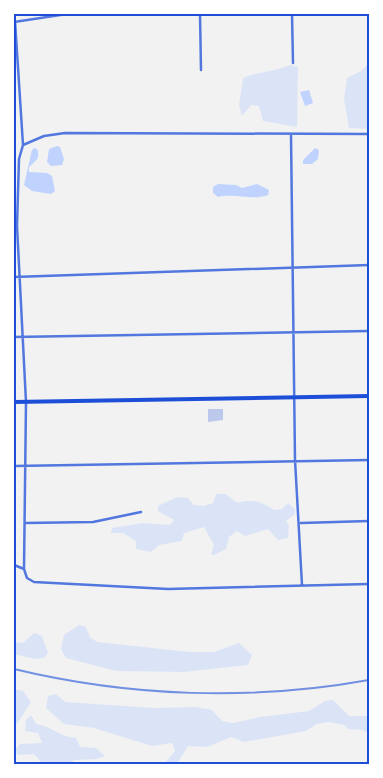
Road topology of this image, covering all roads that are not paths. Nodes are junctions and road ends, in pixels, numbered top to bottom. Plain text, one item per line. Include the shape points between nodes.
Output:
1 (67, 14) edge
2 (200, 14) edge
3 (292, 14) edge
4 (14, 22) edge
5 (293, 63) dead end
6 (201, 70) dead end
7 (369, 134) edge
8 (291, 135) junction
9 (23, 145) junction
10 (369, 265) edge
11 (294, 267) junction
12 (14, 276) edge
13 (20, 276) junction
14 (369, 331) edge
15 (292, 332) junction
16 (14, 337) edge
17 (22, 337) junction
18 (369, 396) edge
19 (295, 397) junction
20 (14, 402) edge
21 (26, 402) junction
22 (295, 460) junction
23 (369, 460) edge
24 (14, 466) edge
25 (25, 466) junction
26 (141, 512) dead end
27 (369, 521) edge
28 (300, 522) junction
29 (25, 523) junction
30 (14, 565) edge
31 (24, 569) junction
32 (369, 584) edge
33 (302, 585) junction

1 - 4 street
2 - 6 street
3 - 5 street
4 - 9 street
7 - 8 street
8 - 9 street via 65,133 44,136
8 - 11 street
9 - 13 street via 19,159 17,226
10 - 11 street
11 - 13 street
11 - 15 street
12 - 13 street
13 - 17 street
14 - 15 street
15 - 17 street
15 - 19 street
16 - 17 street
17 - 21 street
18 - 19 main road
19 - 21 main road
19 - 22 street
20 - 21 main road
21 - 25 street
22 - 23 street
22 - 25 street
22 - 28 street
24 - 25 street
25 - 29 street
26 - 29 street via 93,522
27 - 28 street
28 - 33 street
29 - 31 street
30 - 31 street
31 - 33 street via 27,578 34,582 168,589
32 - 33 street

